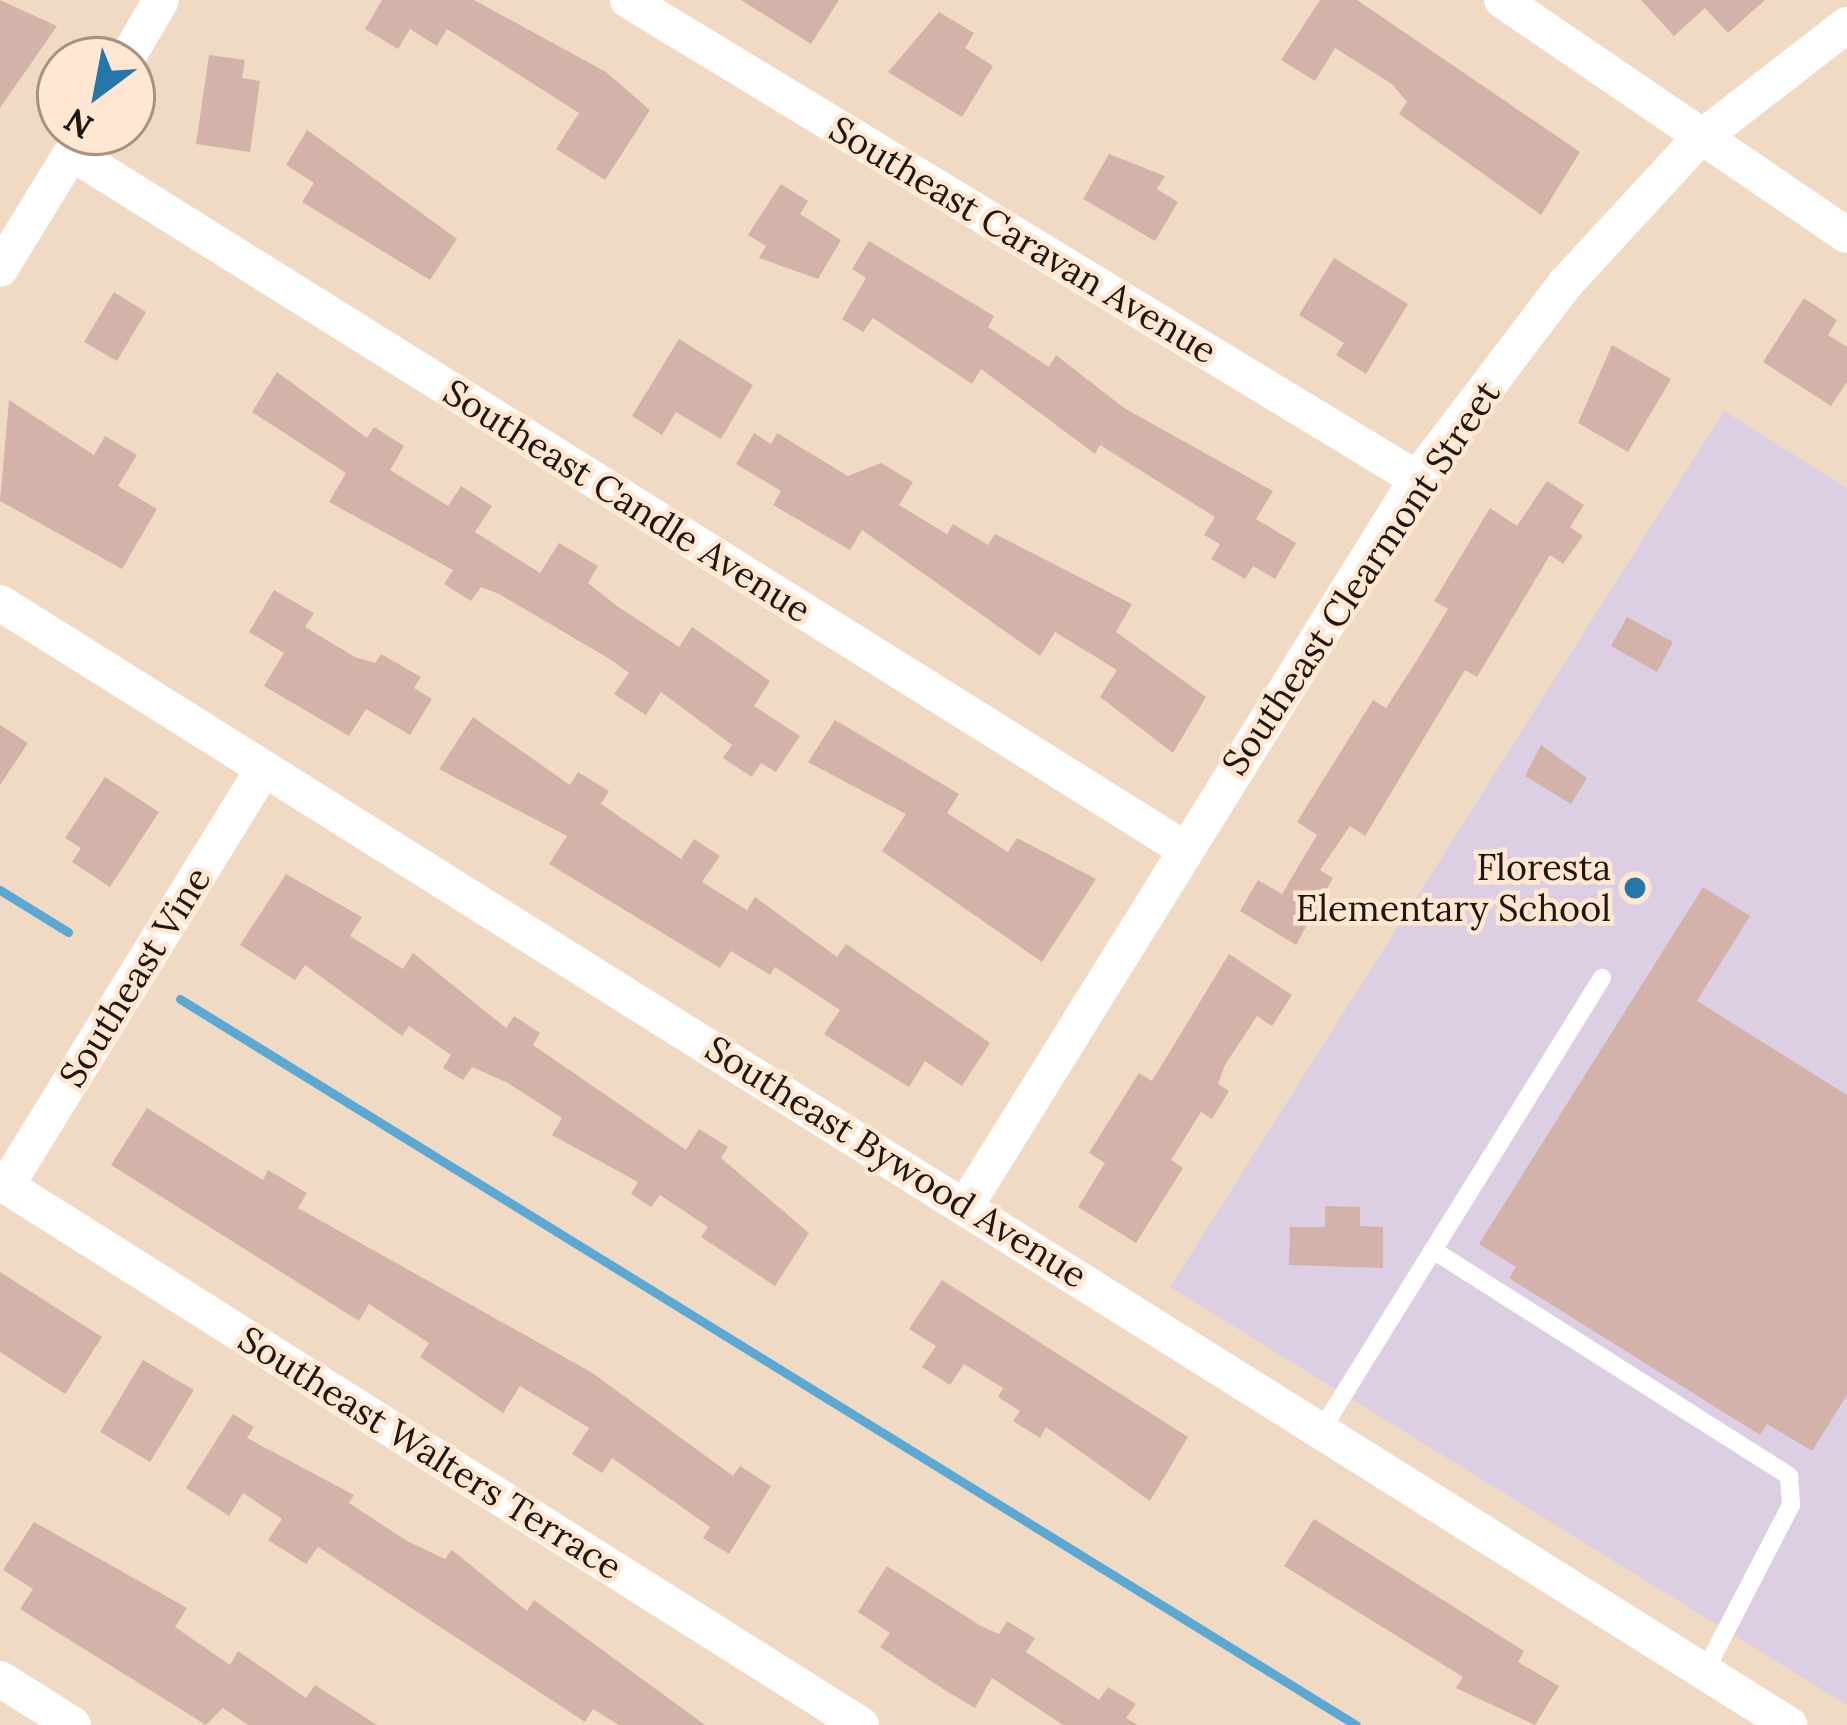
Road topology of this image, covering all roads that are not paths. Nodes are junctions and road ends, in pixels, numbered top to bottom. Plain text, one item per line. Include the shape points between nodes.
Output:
1 (161, 0) edge
2 (628, 0) edge
3 (1502, 0) edge
4 (1847, 25) edge
5 (140, 36) edge
6 (1696, 142) junction
7 (70, 156) edge
8 (98, 156) edge
9 (1847, 235) edge
10 (0, 269) edge
11 (1418, 479) junction
12 (0, 603) edge
13 (264, 768) junction
14 (1183, 848) junction
15 (1602, 978) dead end
16 (3, 1184) edge
17 (965, 1205) junction
18 (1432, 1250) junction
19 (1322, 1429) junction
20 (1706, 1670) junction
21 (0, 1679) edge
22 (73, 1725) edge
23 (861, 1725) edge
24 (1789, 1725) edge

1 - 5 street
2 - 11 street, Southeast Caravan Avenue
3 - 6 street
4 - 6 street, Southeast Clearmont Street
6 - 9 street
6 - 11 street, Southeast Clearmont Street via 1565,284
7 - 10 street
8 - 14 street, Southeast Candle Avenue
11 - 14 street, Southeast Clearmont Street
12 - 13 street, Southeast Bywood Avenue
13 - 16 street, Southeast Vine
13 - 17 street, Southeast Bywood Avenue
14 - 17 street, Southeast Clearmont Street
15 - 18 lane
16 - 23 street, Southeast Walters Terrace
17 - 19 street, Southeast Bywood Avenue
18 - 19 lane
18 - 20 lane via 1789,1476 1791,1505
19 - 20 street, Southeast Bywood Avenue
20 - 24 street, Southeast Bywood Avenue
21 - 22 street

